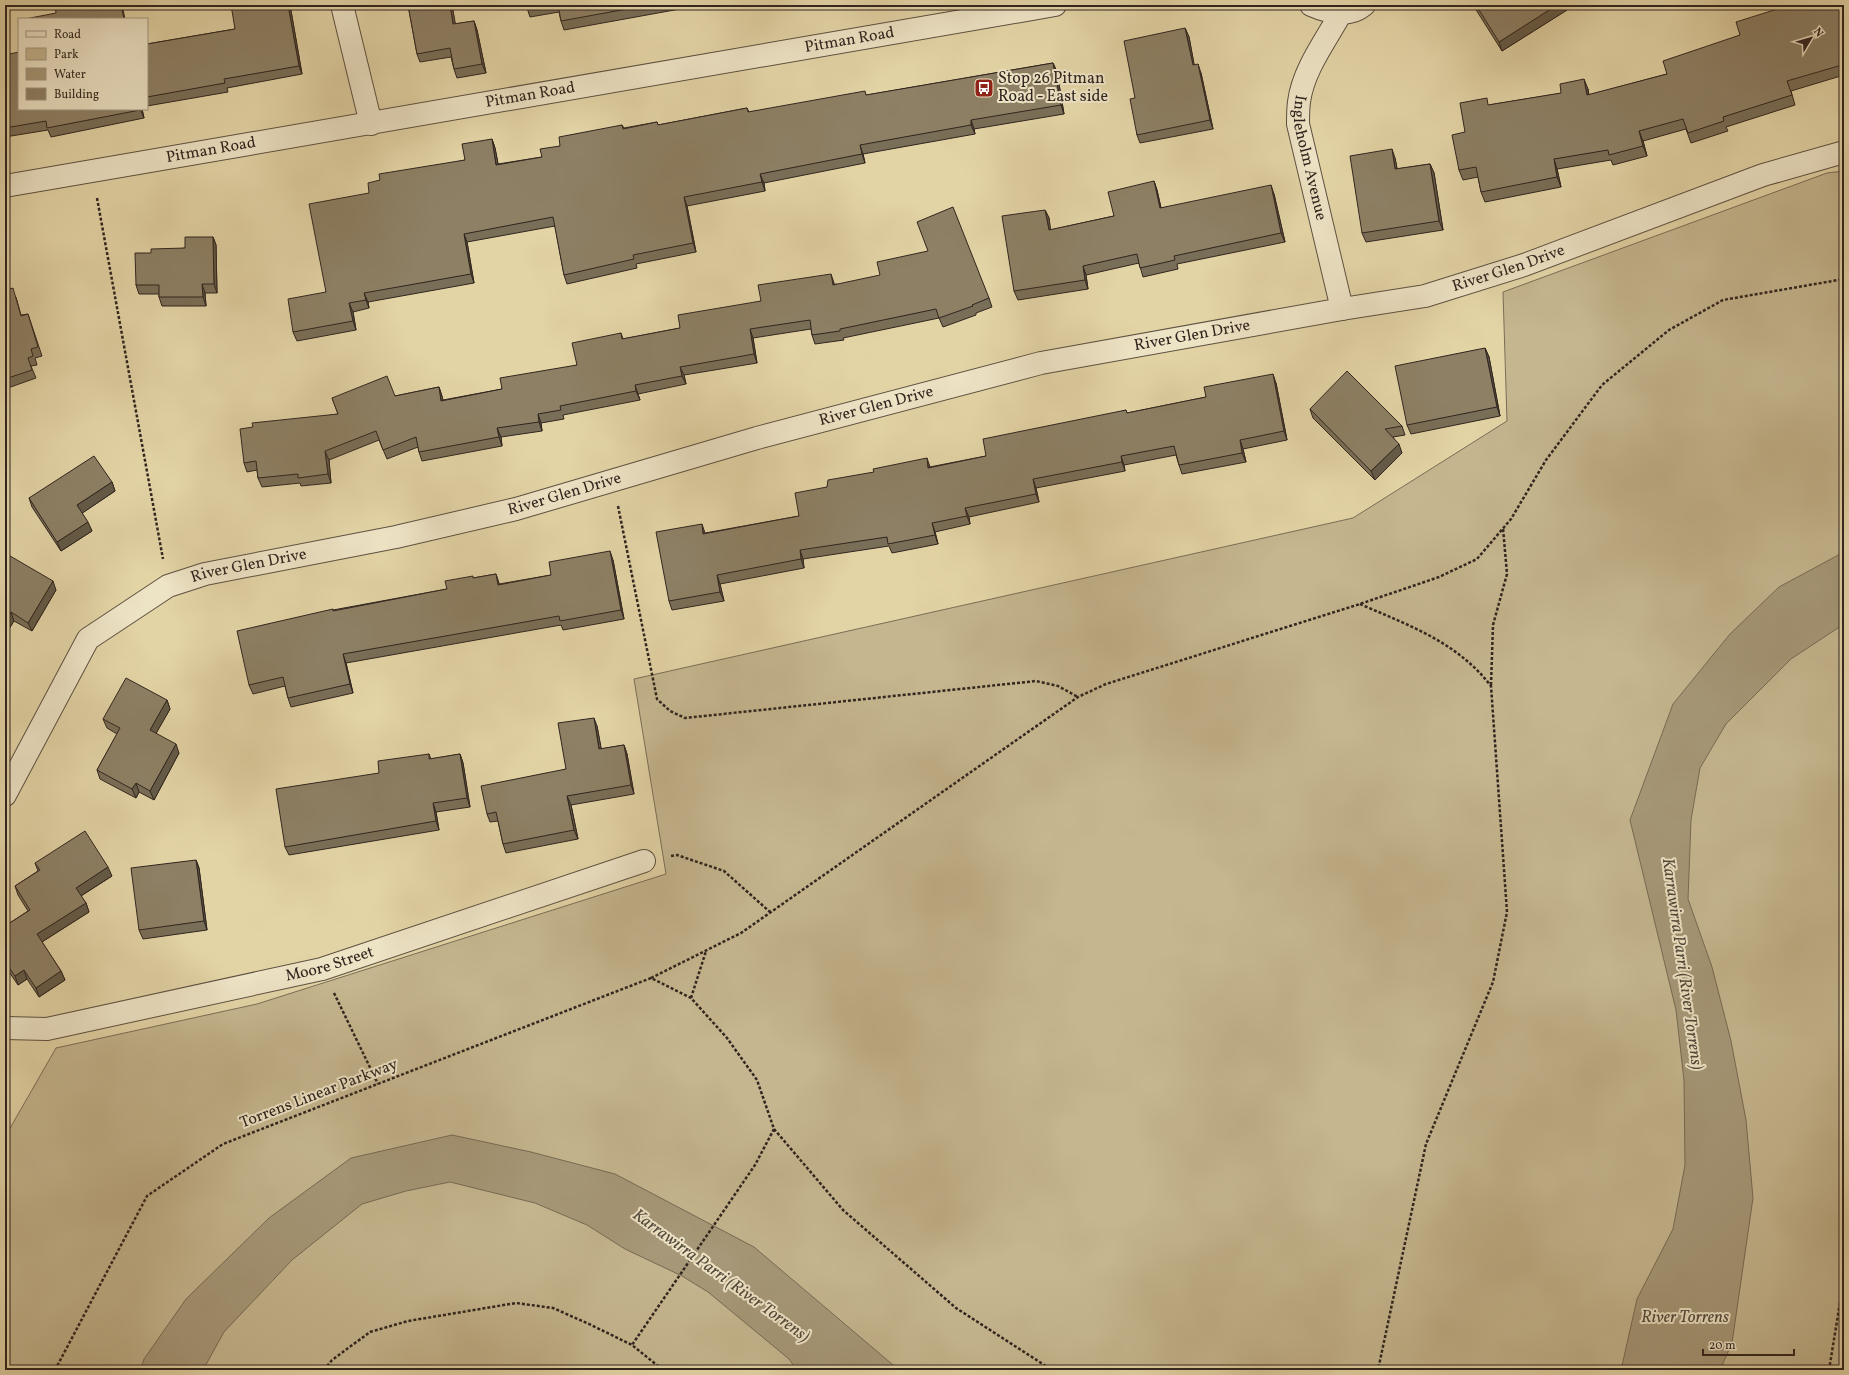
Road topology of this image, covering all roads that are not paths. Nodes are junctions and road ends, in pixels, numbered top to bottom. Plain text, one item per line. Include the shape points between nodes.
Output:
1 (342, 5) edge
2 (1055, 5) edge
3 (1311, 5) edge
4 (1364, 5) edge
5 (1342, 13) junction
6 (371, 124) junction
7 (1844, 152) edge
8 (5, 186) edge
9 (1342, 309) junction
10 (5, 795) edge
11 (644, 862) road end
12 (5, 1028) edge

1 - 6 street
2 - 6 street, Pitman Road
3 - 5 street
4 - 5 street
5 - 9 street, Ingleholm Avenue via 1306,79 1299,101 1298,124
6 - 8 street, Pitman Road
7 - 9 street, River Glen Drive via 1763,175 1475,281 1425,296
9 - 10 street, River Glen Drive via 1041,363 757,438 508,511 396,537 205,574 168,586 88,639
11 - 12 street, Moore Street via 322,969 47,1029

